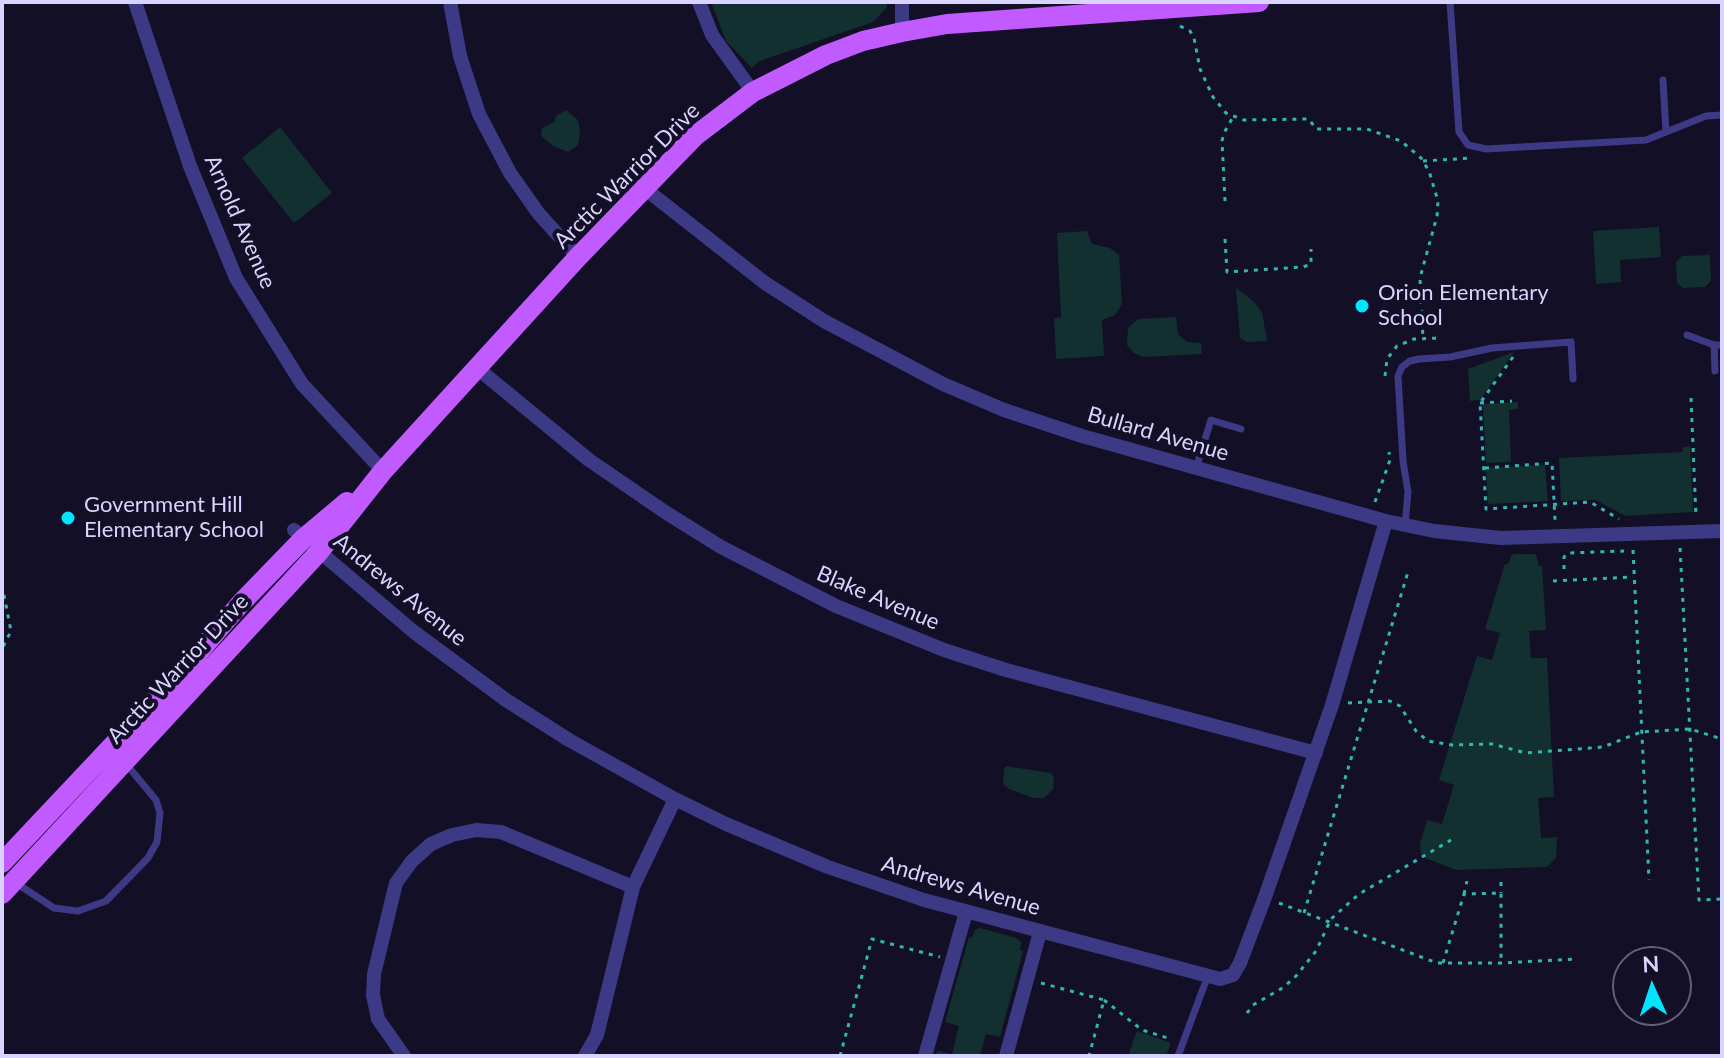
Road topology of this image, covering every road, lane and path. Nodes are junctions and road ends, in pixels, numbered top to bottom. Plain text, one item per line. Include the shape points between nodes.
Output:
1 (135, 2) edge
2 (450, 2) edge
3 (699, 2) edge
4 (902, 2) edge
5 (1259, 2) edge
6 (1450, 2) edge
7 (1178, 26) dead end
8 (902, 32) junction
9 (1663, 80) dead end
10 (753, 92) junction
11 (1722, 115) edge
12 (1233, 117) junction
13 (1666, 132) junction
14 (644, 188) junction
15 (1225, 201) dead end
16 (1225, 239) dead end
17 (1311, 249) dead end
18 (578, 257) junction
19 (1687, 335) dead end
20 (1423, 339) dead end
21 (1516, 345) junction
22 (1718, 345) edge
23 (477, 368) junction
24 (1715, 371) dead end
25 (1573, 379) dead end
26 (1691, 398) dead end
27 (1512, 401) dead end
28 (1480, 403) junction
29 (1241, 429) dead end
30 (1196, 468) junction
31 (1484, 468) junction
32 (383, 471) junction
33 (1555, 505) junction
34 (1706, 518) dead end
35 (1627, 520) dead end
36 (1386, 521) junction
37 (1405, 525) junction
38 (1722, 531) edge
39 (1556, 536) junction
40 (305, 541) junction
41 (1668, 548) dead end
42 (1632, 550) junction
43 (1644, 550) dead end
44 (1564, 569) dead end
45 (1408, 572) dead end
46 (1633, 577) junction
47 (1553, 581) dead end
48 (2, 585) edge
49 (2, 649) edge
50 (1368, 701) junction
51 (1332, 705) junction
52 (1690, 729) junction
53 (1641, 732) junction
54 (1722, 739) edge
55 (1316, 753) junction
56 (124, 762) junction
57 (675, 799) junction
58 (1451, 840) dead end
59 (2, 863) edge
60 (1649, 880) dead end
61 (1467, 881) dead end
62 (1501, 882) dead end
63 (633, 887) junction
64 (8, 888) edge
65 (1501, 893) junction
66 (1464, 894) junction
67 (1265, 897) junction
68 (1722, 899) edge
69 (966, 912) junction
70 (1304, 913) junction
71 (1330, 923) junction
72 (1040, 932) junction
73 (944, 946) dead end
74 (1577, 959) dead end
75 (1443, 963) junction
76 (1501, 963) junction
77 (1207, 978) junction
78 (1038, 982) dead end
79 (1104, 1000) junction
80 (1247, 1013) dead end
81 (1183, 1043) junction
82 (404, 1056) edge
83 (585, 1056) edge
84 (840, 1056) edge
85 (925, 1056) edge
86 (1006, 1056) edge
87 (1089, 1056) edge
88 (1178, 1056) edge

1 - 32 street, Arnold Avenue via 190,166 236,278 302,384
2 - 18 street via 479,114 510,173
3 - 10 street via 712,35
4 - 8 street
5 - 8 main road, Arctic Warrior Drive via 947,24
6 - 13 lane via 1459,132 1468,145 1486,149 1646,140
7 - 12 path via 1190,31 1213,97
8 - 10 main road, Arctic Warrior Drive via 826,55
9 - 13 lane
10 - 14 main road, Arctic Warrior Drive via 695,136
11 - 13 lane
12 - 15 path via 1222,141
12 - 20 path via 1309,119 1316,129 1367,129 1401,141 1421,158 1438,201 1420,278
14 - 18 main road, Arctic Warrior Drive
14 - 30 street, Bullard Avenue via 765,283 943,384 1082,436
16 - 17 path via 1227,272 1303,267 1311,264
18 - 23 main road, Arctic Warrior Drive
19 - 22 lane
21 - 25 lane via 1571,342
21 - 28 path via 1516,353
21 - 37 lane via 1419,359 1402,367 1398,376 1408,492
22 - 24 lane
23 - 32 main road, Arctic Warrior Drive
23 - 55 street, Blake Avenue via 589,460 665,512 836,606 1006,670
26 - 34 path via 1696,517
27 - 28 path
28 - 31 path
29 - 30 lane via 1211,420
30 - 36 street, Bullard Avenue
31 - 33 path via 1486,509
31 - 33 path via 1552,463
32 - 40 main road, Arctic Warrior Drive
33 - 35 path via 1590,502
33 - 39 path
36 - 37 street, Bullard Avenue
36 - 51 street
37 - 39 street, Bullard Avenue via 1501,538
38 - 39 street, Bullard Avenue
40 - 56 main road, Arctic Warrior Drive
40 - 57 street, Andrews Avenue via 506,700
40 - 59 main road, Arctic Warrior Drive via 241,603
41 - 52 path via 1680,547
42 - 43 path
42 - 44 path via 1568,553
42 - 46 path
45 - 50 path
46 - 47 path
46 - 53 path
48 - 49 path via 11,631
50 - 51 path
50 - 53 path via 1400,706 1421,737 1452,745 1478,743 1537,753 1603,747
50 - 70 path
51 - 55 street
52 - 53 path
52 - 54 path
52 - 68 path via 1699,900
53 - 60 path
55 - 67 street
56 - 64 main road, Arctic Warrior Drive
56 - 64 lane via 156,800 160,813 157,842 148,858 106,901 78,911 54,908
57 - 63 street
57 - 69 street, Andrews Avenue via 828,867
58 - 71 path via 1371,886
61 - 66 path
62 - 65 path
63 - 82 street via 501,832 476,830 431,844 396,883 374,974 378,1019
63 - 83 street via 597,1035
65 - 66 path
65 - 76 path
66 - 75 path
67 - 70 path
67 - 77 street via 1233,975
69 - 72 street, Andrews Avenue
69 - 85 street
70 - 71 path
71 - 75 path
71 - 80 path via 1308,964
72 - 77 street, Andrews Avenue
72 - 86 street
73 - 84 path via 940,957 872,939
74 - 76 path
75 - 76 path
77 - 81 lane
78 - 79 path
79 - 81 path via 1142,1030
79 - 87 path
81 - 88 lane

